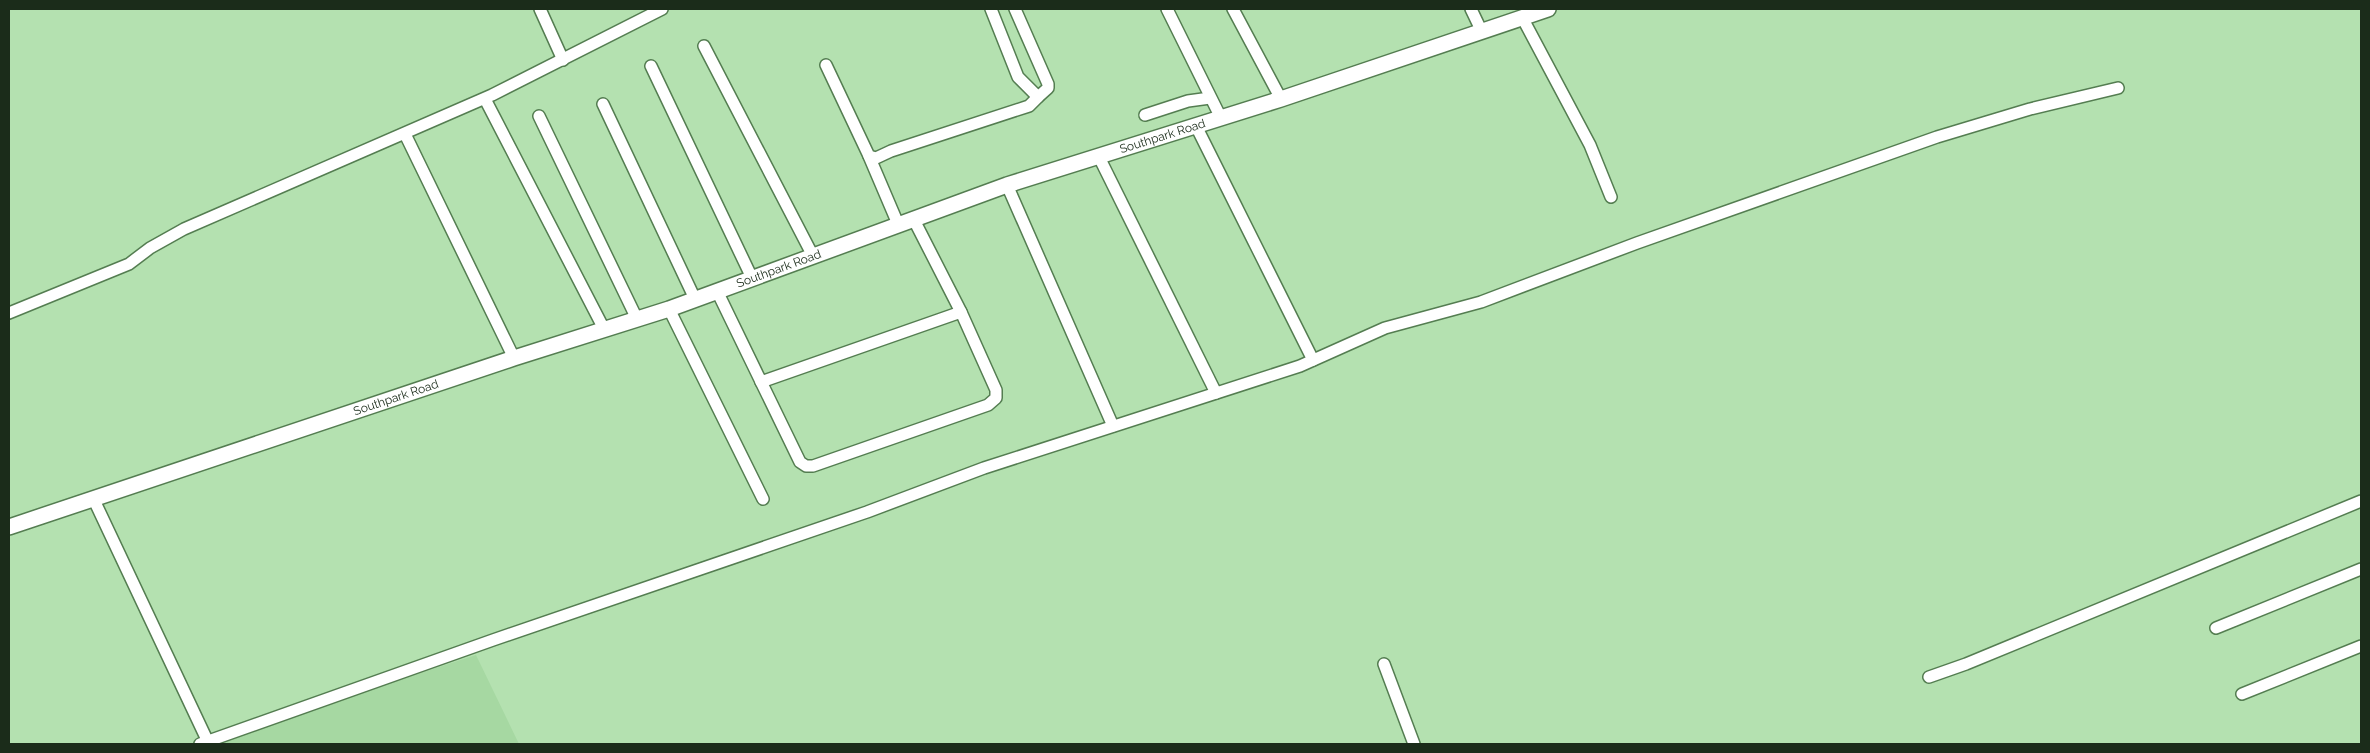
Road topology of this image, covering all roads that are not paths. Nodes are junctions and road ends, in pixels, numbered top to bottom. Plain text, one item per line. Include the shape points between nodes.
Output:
1 (540, 9) edge
2 (662, 9) edge
3 (991, 9) edge
4 (1015, 9) edge
5 (1166, 9) edge
6 (1233, 9) edge
7 (1471, 9) edge
8 (1548, 9) edge
9 (1523, 18) junction
10 (1482, 32) junction
11 (704, 46) dead end
12 (563, 60) junction
13 (826, 65) dead end
14 (651, 66) dead end
15 (2118, 88) dead end
16 (1038, 97) junction
17 (485, 98) junction
18 (1210, 98) junction
19 (1280, 99) junction
20 (603, 104) dead end
21 (1145, 115) dead end
22 (539, 116) dead end
23 (1221, 118) junction
24 (1196, 126) junction
25 (406, 134) junction
26 (869, 156) junction
27 (1099, 157) junction
28 (1007, 185) junction
29 (1611, 198) dead end
30 (914, 218) junction
31 (898, 224) junction
32 (813, 256) junction
33 (752, 278) junction
34 (717, 291) junction
35 (695, 299) junction
36 (669, 309) junction
37 (961, 312) junction
38 (9, 313) edge
39 (637, 319) junction
40 (604, 329) junction
41 (514, 358) junction
42 (1313, 360) junction
43 (761, 382) junction
44 (1216, 393) junction
45 (1113, 426) junction
46 (763, 499) dead end
47 (94, 500) junction
48 (2361, 500) edge
49 (9, 527) edge
50 (2361, 569) edge
51 (2216, 628) dead end
52 (2361, 646) edge
53 (1384, 664) dead end
54 (1929, 677) dead end
55 (2242, 694) dead end
56 (204, 743) edge
57 (1414, 744) edge

1 - 12 street
2 - 12 street
3 - 16 street via 1018,77
4 - 16 street via 1048,84
5 - 18 street
6 - 19 street
7 - 10 street
8 - 9 street, Southpark Road
9 - 10 street, Southpark Road
9 - 29 street via 1590,145
10 - 19 street, Southpark Road
11 - 32 street
12 - 17 street
13 - 26 street
14 - 33 street
15 - 42 street via 2030,109 1937,137 1481,302 1385,328
16 - 26 street via 1028,106 876,158
17 - 25 street
17 - 40 street
18 - 21 street via 1188,101
18 - 23 street
19 - 23 street, Southpark Road
20 - 35 street
22 - 39 street
23 - 24 street, Southpark Road
24 - 27 street, Southpark Road
24 - 42 street
25 - 38 street via 184,229 128,264
25 - 41 street
26 - 31 street
27 - 28 street, Southpark Road
27 - 44 street
28 - 30 street, Southpark Road
28 - 45 street
30 - 31 street, Southpark Road
30 - 37 street
31 - 32 street, Southpark Road
32 - 33 street, Southpark Road
33 - 34 street, Southpark Road
34 - 35 street, Southpark Road
34 - 43 street
35 - 36 street, Southpark Road
36 - 39 street, Southpark Road
36 - 46 street
37 - 43 street
37 - 43 street via 996,390 996,398 988,405 806,466 800,462
39 - 40 street, Southpark Road
40 - 41 street, Southpark Road
41 - 47 street, Southpark Road
42 - 44 street
44 - 45 street
45 - 56 street via 984,468 867,512
47 - 49 street, Southpark Road
47 - 56 street
48 - 54 street
50 - 51 street
52 - 55 street
53 - 57 street

